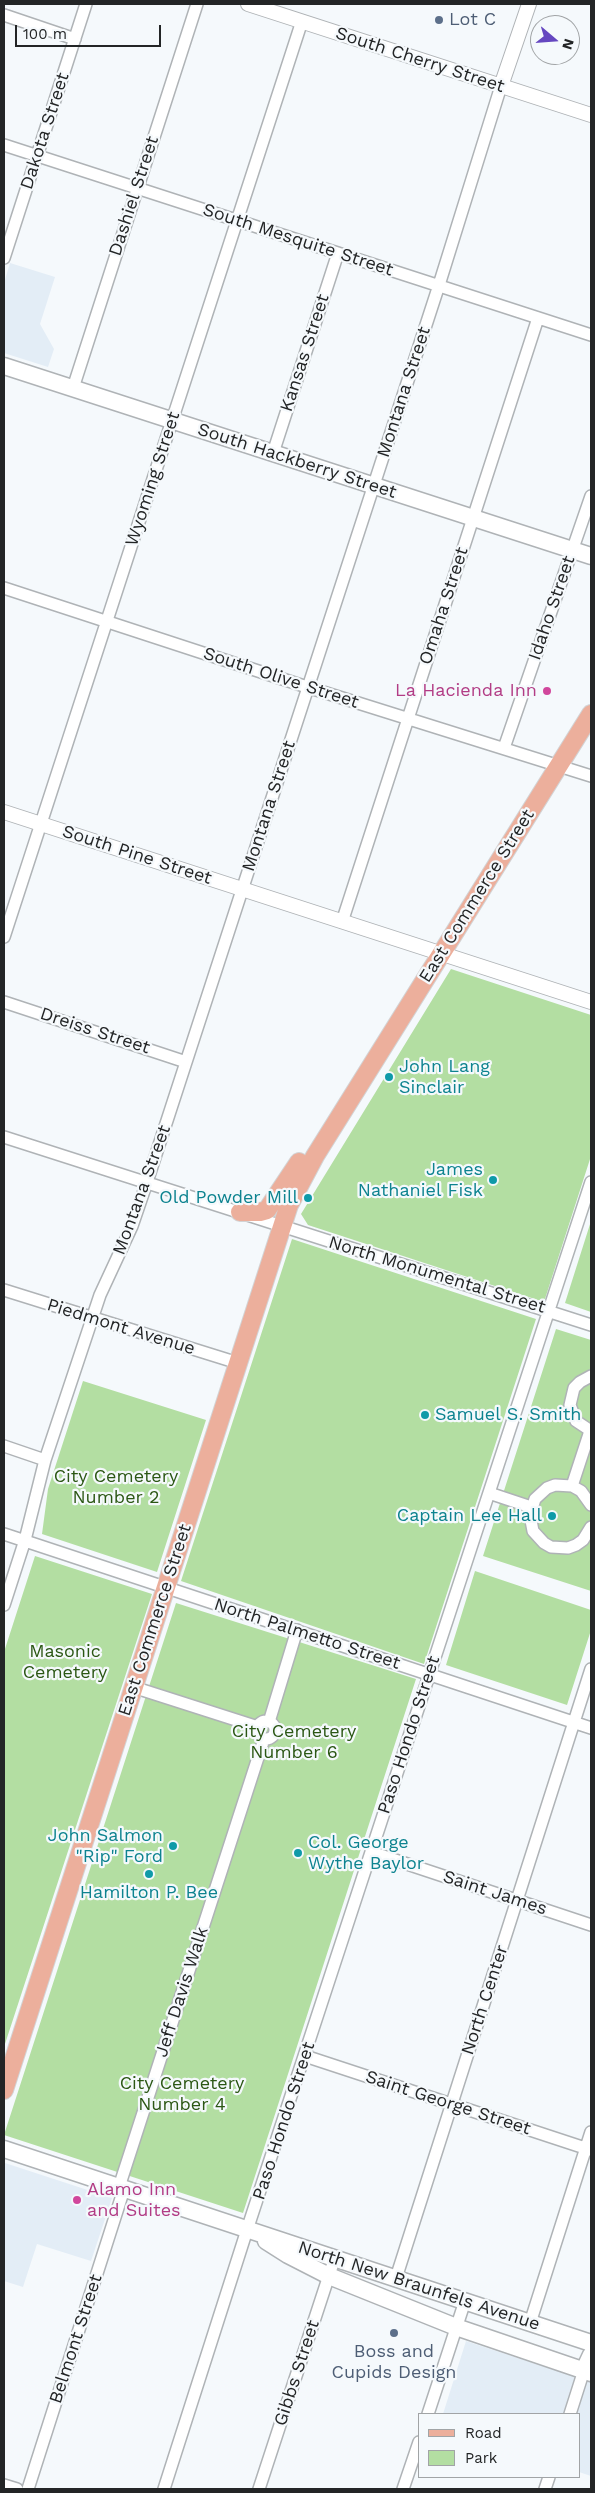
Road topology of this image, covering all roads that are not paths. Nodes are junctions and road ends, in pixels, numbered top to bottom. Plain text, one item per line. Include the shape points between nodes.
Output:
1 (86, 4) edge
2 (197, 4) edge
3 (248, 4) edge
4 (529, 4) edge
5 (4, 16) edge
6 (302, 21) junction
7 (75, 39) junction
8 (501, 86) junction
9 (591, 115) edge
10 (4, 145) edge
11 (37, 155) junction
12 (136, 188) junction
13 (238, 220) junction
14 (338, 253) junction
15 (4, 258) edge
16 (439, 286) junction
17 (538, 318) junction
18 (591, 335) edge
19 (4, 366) edge
20 (73, 388) junction
21 (172, 420) junction
22 (273, 453) junction
23 (373, 486) junction
24 (591, 496) edge
25 (472, 518) junction
26 (572, 550) junction
27 (591, 556) edge
28 (4, 588) edge
29 (106, 622) junction
30 (307, 687) junction
31 (591, 714) edge
32 (409, 718) junction
33 (504, 748) junction
34 (559, 766) junction
35 (591, 776) edge
36 (4, 812) edge
37 (41, 824) junction
38 (242, 890) junction
39 (342, 922) junction
40 (4, 937) edge
41 (441, 953) junction
42 (4, 1002) edge
43 (591, 1002) edge
44 (186, 1062) junction
45 (363, 1078) junction
46 (4, 1137) edge
47 (148, 1182) junction
48 (591, 1182) edge
49 (240, 1212) junction
50 (282, 1225) junction
51 (4, 1290) edge
52 (550, 1310) junction
53 (92, 1318) junction
54 (591, 1325) edge
55 (238, 1363) junction
56 (591, 1376) edge
57 (590, 1431) edge
58 (4, 1446) edge
59 (45, 1460) junction
60 (572, 1486) junction
61 (489, 1493) junction
62 (591, 1505) edge
63 (531, 1507) junction
64 (591, 1527) edge
65 (4, 1534) edge
66 (25, 1540) junction
67 (166, 1586) junction
68 (4, 1605) edge
69 (297, 1630) junction
70 (591, 1669) edge
71 (430, 1674) junction
72 (132, 1687) junction
73 (269, 1722) junction
74 (574, 1722) junction
75 (258, 1727) junction
76 (591, 1728) edge
77 (264, 1738) junction
78 (371, 1852) junction
79 (517, 1900) junction
80 (591, 1925) edge
81 (305, 2056) junction
82 (4, 2090) edge
83 (452, 2104) junction
84 (591, 2132) edge
85 (4, 2149) edge
86 (589, 2149) edge
87 (122, 2188) junction
88 (248, 2229) junction
89 (334, 2257) junction
90 (329, 2276) junction
91 (396, 2278) junction
92 (465, 2301) junction
93 (530, 2324) junction
94 (456, 2327) junction
95 (591, 2343) edge
96 (591, 2355) edge
97 (588, 2372) edge
98 (428, 2413) edge
99 (570, 2413) edge
100 (418, 2445) edge
101 (4, 2485) edge
102 (17, 2489) edge
103 (28, 2489) edge
104 (164, 2489) edge
105 (260, 2489) edge
106 (403, 2489) edge

1 - 7 street, Dakota Street
2 - 12 street, Dashiel Street
3 - 6 street, South Cherry Street
4 - 8 street, Montana Street
5 - 7 street
6 - 8 street, South Cherry Street
6 - 13 street, Wyoming Street
7 - 11 street, Dakota Street
8 - 9 street, South Cherry Street
8 - 16 street, Montana Street
10 - 11 street, South Mesquite Street
11 - 12 street, South Mesquite Street
11 - 15 street, Dakota Street
12 - 13 street, South Mesquite Street
12 - 20 street, Dashiel Street
13 - 14 street, South Mesquite Street
13 - 21 street, Wyoming Street
14 - 16 street, South Mesquite Street
14 - 22 street, Kansas Street
16 - 17 street, South Mesquite Street
16 - 23 street, Montana Street
17 - 18 street, South Mesquite Street
17 - 25 street, Omaha Street
19 - 20 main road, South Hackberry Street
20 - 21 main road, South Hackberry Street
21 - 22 main road, South Hackberry Street
21 - 29 street, Wyoming Street
22 - 23 main road, South Hackberry Street
23 - 25 main road, South Hackberry Street
23 - 30 street, Montana Street
24 - 26 street, Idaho Street
25 - 26 main road, South Hackberry Street
25 - 32 street, Omaha Street
26 - 27 main road, South Hackberry Street
26 - 33 street, Idaho Street
28 - 29 street, South Olive Street
29 - 30 street, South Olive Street
29 - 37 street, Wyoming Street
30 - 32 street, South Olive Street
30 - 38 street, Montana Street
31 - 34 main road, East Commerce Street
32 - 33 street, South Olive Street
32 - 39 street, Omaha Street
33 - 34 street, South Olive Street
34 - 35 street, South Olive Street
34 - 41 main road, East Commerce Street
36 - 37 street, South Pine Street
37 - 38 street, South Pine Street
37 - 40 street, Wyoming Street
38 - 39 street, South Pine Street
38 - 44 street, Montana Street
39 - 41 street, South Pine Street
41 - 43 street, South Pine Street
41 - 45 main road, East Commerce Street
42 - 44 street, Dreiss Street
44 - 47 street, Montana Street
45 - 49 main road, East Commerce Street via 336,1107 267,1210
45 - 50 main road, East Commerce Street via 300,1181
46 - 47 street, North Monumental Street
47 - 49 street, North Monumental Street
47 - 53 street, Montana Street
48 - 52 street, Paso Hondo Street
49 - 50 street, North Monumental Street
50 - 52 street, North Monumental Street
50 - 55 main road, East Commerce Street
51 - 53 street, Piedmont Avenue
52 - 54 street, North Monumental Street
52 - 61 street, Paso Hondo Street
53 - 55 street, Piedmont Avenue
53 - 59 street, Montana Street
55 - 67 main road, East Commerce Street
56 - 57 street via 574,1388 570,1405 576,1421
57 - 60 street
58 - 59 street
59 - 66 street, Montana Street
60 - 62 street via 581,1491
60 - 63 street via 547,1488
61 - 63 street
61 - 71 street, Paso Hondo Street
63 - 64 street via 533,1531 551,1547 576,1545
65 - 66 street, North Palmetto Street
66 - 67 street, North Palmetto Street
66 - 68 street, Montana Street
67 - 69 street, North Palmetto Street
67 - 72 main road, East Commerce Street
69 - 71 street, North Palmetto Street
69 - 73 street
70 - 74 street, North Center
71 - 74 street, North Palmetto Street
71 - 78 street, Paso Hondo Street
72 - 75 street
72 - 82 main road, East Commerce Street
73 - 75 street
73 - 77 street via 275,1727 275,1733
74 - 76 street, North Palmetto Street
74 - 79 street, North Center
75 - 77 street via 259,1735
77 - 87 street, Jeff Davis Walk
78 - 79 street, Saint James
78 - 81 street, Paso Hondo Street
79 - 80 street, Saint James
79 - 83 street, North Center
81 - 83 street, Saint George Street
81 - 88 street, Paso Hondo Street
83 - 86 street, Saint George Street
83 - 91 street, North Center
84 - 86 street
85 - 87 main road, North New Braunfels Avenue
86 - 93 street
87 - 88 main road, North New Braunfels Avenue
87 - 103 street, Belmont Street
88 - 89 main road, North New Braunfels Avenue
88 - 90 main road, North New Braunfels Avenue via 288,2256
88 - 104 street, Paso Hondo Street
89 - 90 street, Gibbs Street
89 - 91 main road, North New Braunfels Avenue
90 - 94 main road, North New Braunfels Avenue
90 - 105 street, Gibbs Street
91 - 92 main road, North New Braunfels Avenue
92 - 93 main road, North New Braunfels Avenue
92 - 94 street
93 - 95 main road, North New Braunfels Avenue
94 - 97 main road, North New Braunfels Avenue
94 - 98 street
96 - 97 main road via 587,2360
97 - 99 street
100 - 106 street
101 - 102 street

